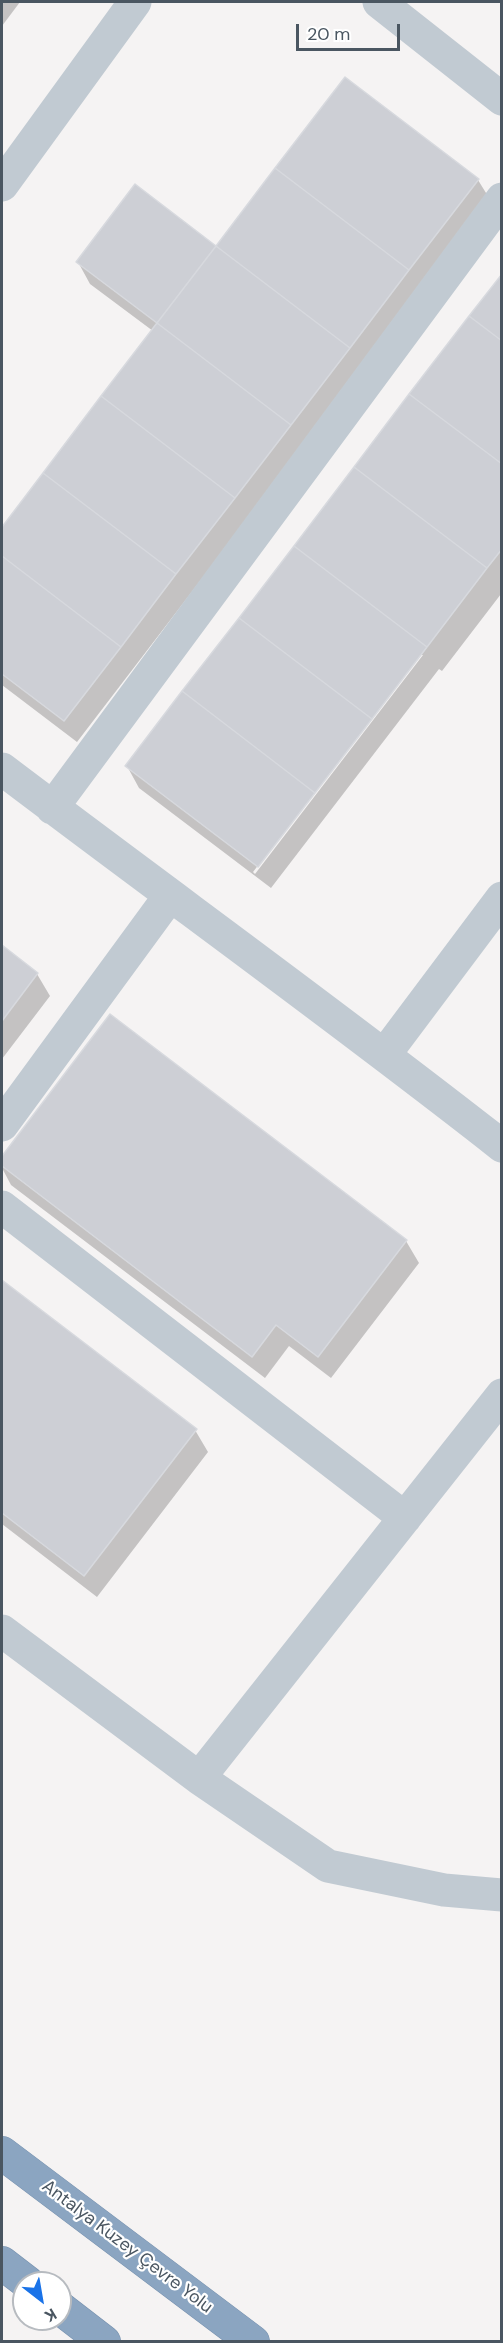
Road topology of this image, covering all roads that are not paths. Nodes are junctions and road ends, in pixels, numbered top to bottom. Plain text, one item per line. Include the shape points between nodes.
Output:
1 (135, 2) edge
2 (379, 2) edge
3 (501, 99) edge
4 (2, 185) edge
5 (501, 199) edge
6 (2, 769) edge
7 (52, 808) junction
8 (169, 897) junction
9 (501, 898) edge
10 (385, 1054) junction
11 (2, 1125) edge
12 (501, 1146) edge
13 (2, 1207) edge
14 (501, 1395) edge
15 (405, 1518) junction
16 (2, 1631) edge
17 (199, 1778) junction
18 (501, 1895) edge
19 (2, 2152) edge
20 (72, 2317) edge
21 (104, 2342) edge
22 (253, 2342) edge

1 - 4 street
2 - 3 street
5 - 7 street
6 - 7 street
7 - 8 street
8 - 10 street
8 - 11 street
9 - 10 street
10 - 12 street
13 - 15 street
14 - 15 street
15 - 17 street
16 - 17 street
17 - 18 street via 328,1866 444,1890
19 - 22 highway, Antalya Kuzey Çevre Yolu
20 - 21 highway

